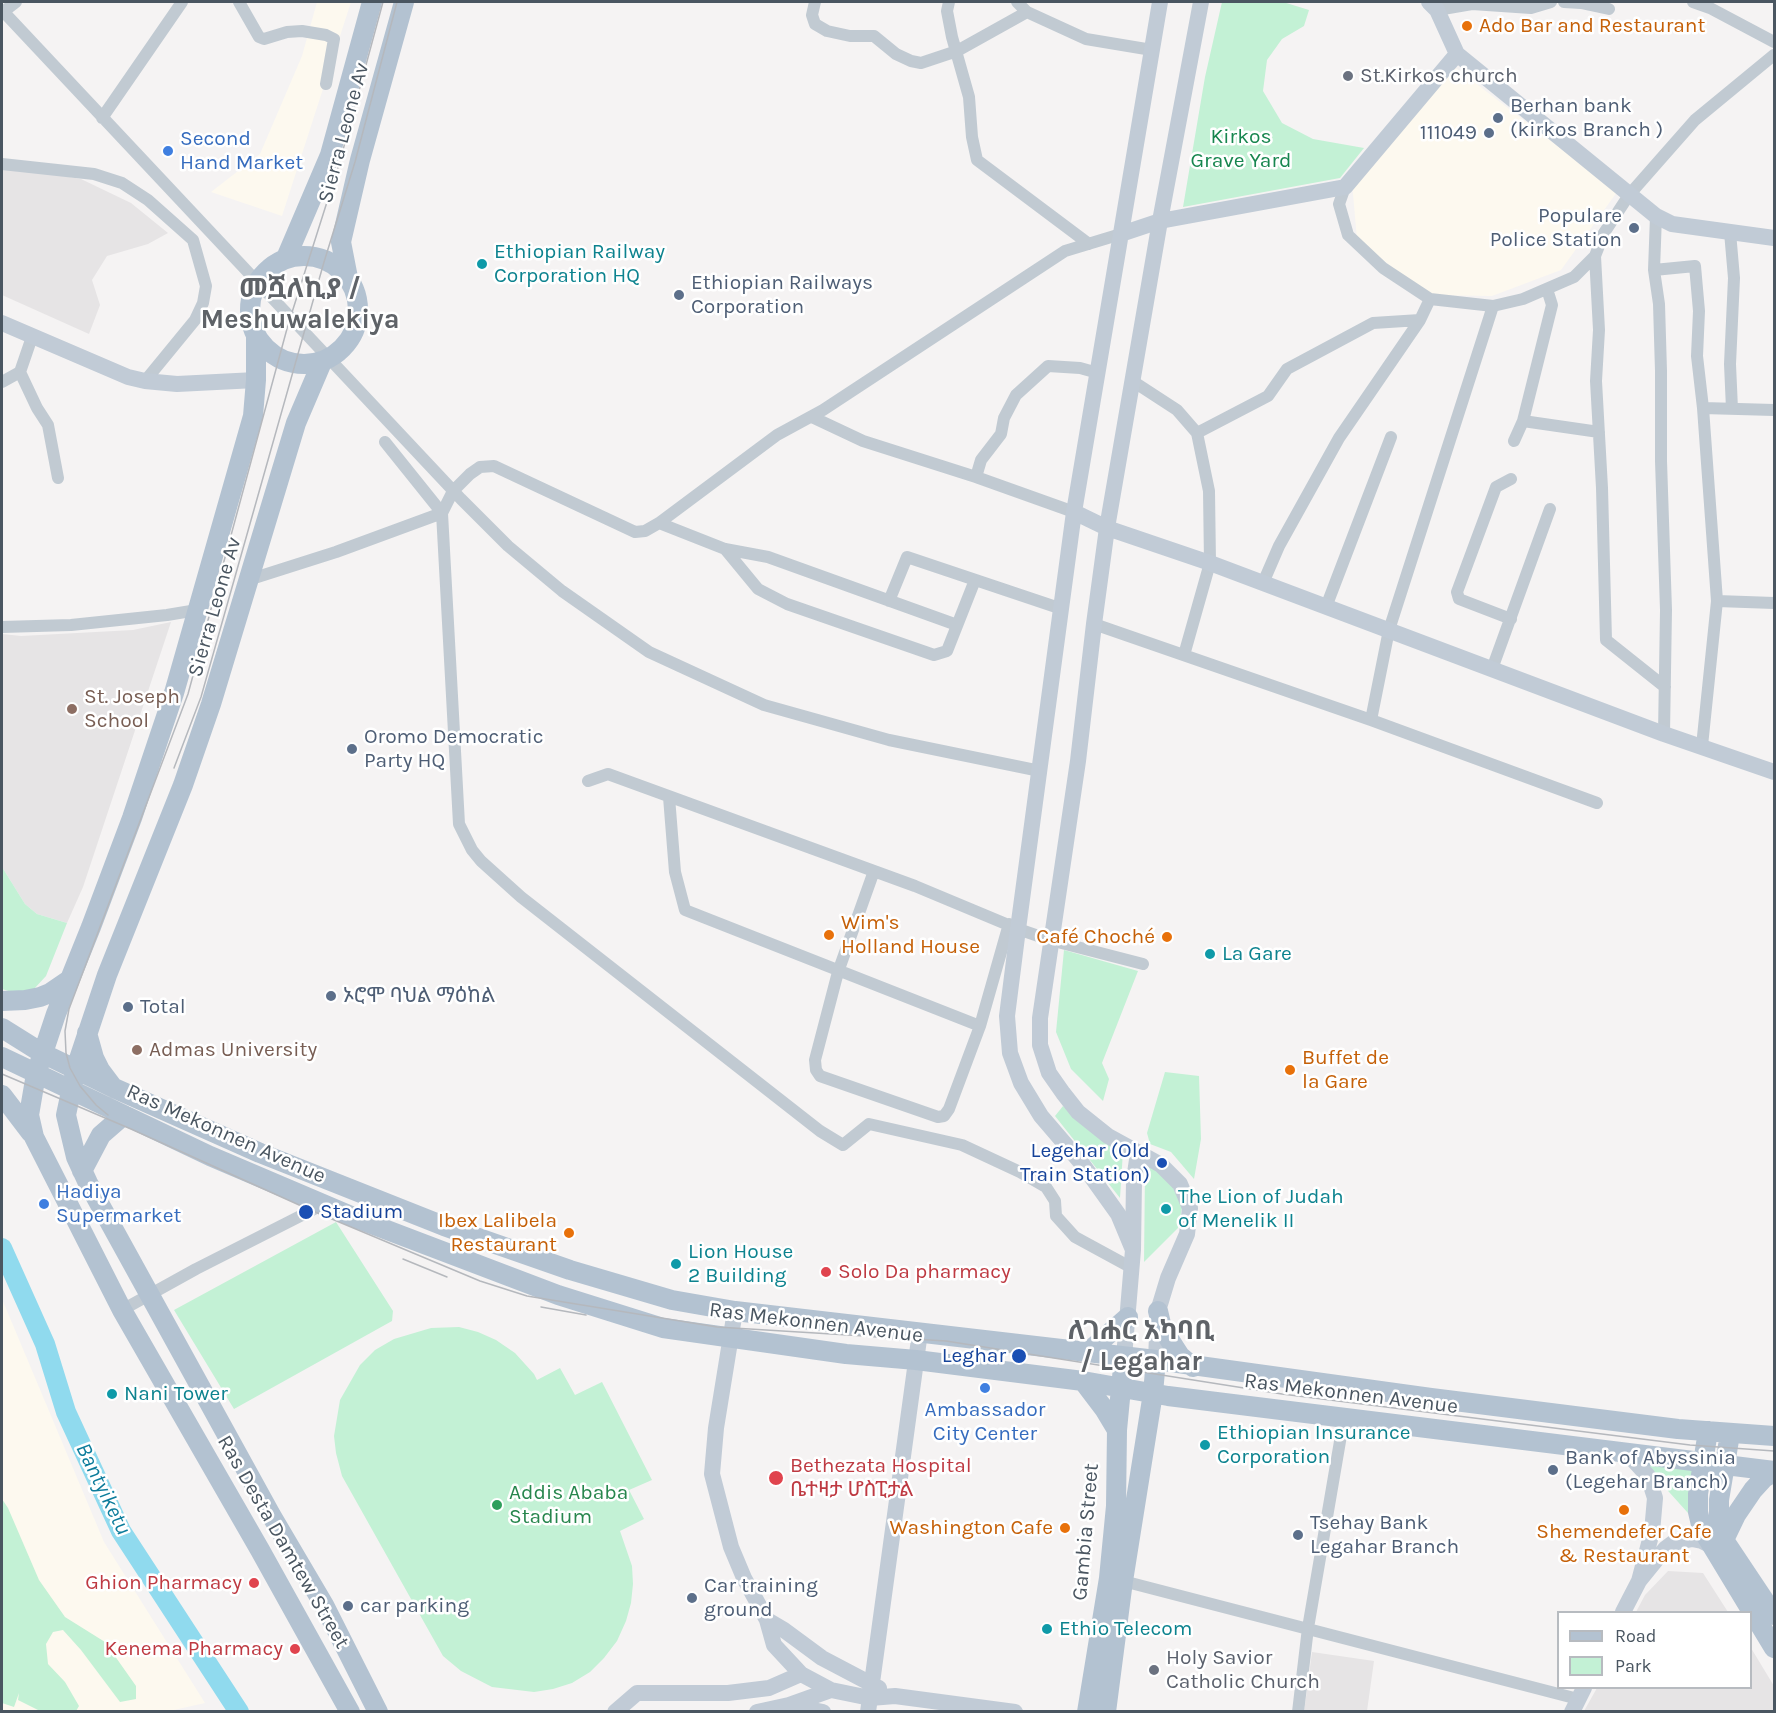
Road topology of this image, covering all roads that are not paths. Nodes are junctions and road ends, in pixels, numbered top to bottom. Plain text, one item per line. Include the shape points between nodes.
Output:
1 (16, 2) edge
2 (182, 2) edge
3 (239, 2) edge
4 (372, 2) edge
5 (404, 2) edge
6 (815, 2) edge
7 (949, 2) edge
8 (1017, 2) edge
9 (1160, 2) edge
10 (1201, 2) edge
11 (1551, 2) edge
12 (1564, 2) edge
13 (1693, 2) edge
14 (1437, 4) edge
15 (1719, 7) edge
16 (1609, 9) dead end
17 (2, 11) edge
18 (1027, 12) junction
19 (1774, 42) edge
20 (1152, 50) junction
21 (957, 51) junction
22 (1457, 54) junction
23 (1774, 55) edge
24 (326, 84) dead end
25 (102, 118) junction
26 (2, 164) edge
27 (1345, 187) junction
28 (1629, 195) junction
29 (1656, 216) junction
30 (1160, 221) junction
31 (1730, 232) junction
32 (1121, 234) junction
33 (1774, 238) edge
34 (1089, 244) junction
35 (1596, 256) junction
36 (286, 258) junction
37 (1654, 270) junction
38 (348, 278) junction
39 (1547, 289) junction
40 (1430, 299) junction
41 (1493, 306) junction
42 (1420, 320) junction
43 (2, 323) edge
44 (32, 337) junction
45 (256, 337) junction
46 (322, 362) junction
47 (20, 372) junction
48 (1098, 373) junction
49 (256, 380) junction
50 (145, 381) junction
51 (2, 382) edge
52 (1134, 382) junction
53 (1703, 408) junction
54 (1732, 409) junction
55 (1774, 410) edge
56 (813, 417) junction
57 (1523, 421) junction
58 (1599, 432) junction
59 (1197, 433) junction
60 (1391, 437) dead end
61 (1514, 441) dead end
62 (385, 442) dead end
63 (976, 477) junction
64 (58, 478) dead end
65 (1510, 479) dead end
66 (1550, 509) dead end
67 (1074, 512) junction
68 (442, 513) junction
69 (659, 523) junction
70 (1107, 528) junction
71 (725, 549) junction
72 (1210, 563) junction
73 (248, 580) junction
74 (975, 580) junction
75 (1263, 583) junction
76 (889, 600) junction
77 (1717, 601) junction
78 (1774, 603) edge
79 (1326, 607) junction
80 (1062, 609) junction
81 (197, 610) junction
82 (1510, 619) junction
83 (1094, 624) junction
84 (957, 625) junction
85 (2, 627) edge
86 (1389, 630) junction
87 (1184, 655) junction
88 (1492, 669) junction
89 (1665, 687) junction
90 (1371, 720) junction
91 (1664, 734) junction
92 (1702, 746) junction
93 (1040, 771) junction
94 (1774, 772) edge
95 (588, 781) dead end
96 (669, 797) junction
97 (1597, 804) dead end
98 (874, 871) junction
99 (1013, 926) junction
100 (1050, 940) junction
101 (1143, 964) dead end
102 (838, 972) junction
103 (69, 980) junction
104 (2, 1001) edge
105 (980, 1026) junction
106 (2, 1028) edge
107 (87, 1034) junction
108 (42, 1053) junction
109 (2, 1057) edge
110 (76, 1068) junction
111 (36, 1074) junction
112 (114, 1088) junction
113 (71, 1091) junction
114 (2, 1095) edge
115 (124, 1115) junction
116 (34, 1137) junction
117 (1138, 1153) junction
118 (82, 1171) junction
119 (324, 1204) junction
120 (1133, 1250) junction
121 (1132, 1268) junction
122 (149, 1295) junction
123 (122, 1310) junction
124 (735, 1311) junction
125 (1158, 1311) junction
126 (1128, 1317) junction
127 (920, 1332) junction
128 (731, 1338) junction
129 (1087, 1353) junction
130 (1124, 1357) junction
131 (916, 1360) junction
132 (1156, 1360) junction
133 (1193, 1367) junction
134 (1083, 1381) junction
135 (1122, 1388) junction
136 (1153, 1393) junction
137 (1180, 1397) junction
138 (1344, 1418) junction
139 (1117, 1430) junction
140 (1707, 1431) junction
141 (1147, 1432) junction
142 (1730, 1434) junction
143 (1774, 1436) edge
144 (1628, 1453) junction
145 (1702, 1463) junction
146 (1725, 1466) junction
147 (1774, 1472) edge
148 (1718, 1543) junction
149 (1123, 1581) junction
150 (1639, 1581) junction
151 (1624, 1611) edge
152 (1774, 1616) edge
153 (767, 1620) junction
154 (1308, 1628) junction
155 (1774, 1648) edge
156 (801, 1674) junction
157 (831, 1690) junction
158 (870, 1698) edge
159 (1578, 1699) edge
160 (789, 1705) junction
161 (350, 1712) edge
162 (378, 1712) edge
163 (615, 1712) edge
164 (757, 1712) edge
165 (824, 1712) edge
166 (1015, 1712) edge
167 (1087, 1712) edge
168 (1106, 1712) edge
169 (1298, 1712) edge

1 - 17 street
2 - 25 street
3 - 24 street via 259,37 264,39 287,32 334,39
4 - 36 main road, Sierra Leone Av via 330,155
5 - 38 main road, Sierra Leone Av via 341,242
6 - 21 street via 815,24 850,36 874,36 911,62 921,63
7 - 21 street via 947,11
8 - 18 street
9 - 20 main road
10 - 30 main road
11 - 14 street via 1531,8
12 - 16 street
13 - 15 street
14 - 22 main road
15 - 19 street
17 - 25 street
18 - 20 street via 1086,39
18 - 21 street
20 - 32 main road
21 - 34 street via 969,97 977,160
22 - 27 main road
22 - 28 main road
23 - 28 street via 1695,120
25 - 93 street via 508,546 553,584 649,652 764,705 889,740
26 - 50 street via 94,174 122,183 148,200 193,240 206,286 203,303 195,320
27 - 30 main road
27 - 40 street via 1339,204 1348,236 1383,268
28 - 29 main road
28 - 35 street via 1604,233
29 - 31 main road via 1672,224
29 - 37 street
30 - 32 main road
30 - 52 main road
31 - 33 main road
31 - 54 street via 1734,278
32 - 34 street
32 - 48 main road
34 - 56 street via 1065,251
35 - 39 street via 1574,277
35 - 58 street
36 - 38 main road via 321,258
36 - 45 main road via 266,271 253,290 249,314
37 - 53 street via 1695,266 1697,356
37 - 89 street via 1662,371
38 - 46 main road via 357,297 358,317 352,336 340,351
39 - 41 street
39 - 57 street via 1552,305
40 - 41 street
40 - 42 street
41 - 86 street
42 - 59 street via 1373,323 1287,369 1268,396
42 - 75 street via 1339,438 1279,546
43 - 44 main road
44 - 47 street
44 - 50 main road
45 - 46 main road via 268,351 285,361 304,365
45 - 49 main road, Ras Desta Damtew Street
46 - 73 main road, Sierra Leone Av via 296,423
47 - 51 street
47 - 64 street via 48,425
48 - 63 street via 1048,366 1017,395 1004,418 1001,434 981,460
48 - 67 main road
49 - 50 main road via 177,384
49 - 81 main road, Ras Desta Damtew Street via 253,416
52 - 59 street via 1177,410
52 - 70 main road
53 - 54 street
53 - 77 street
54 - 55 street
56 - 63 street via 862,441
56 - 69 street via 777,435
57 - 58 street
57 - 61 street
58 - 89 street via 1606,640
59 - 72 street via 1209,490
60 - 79 street
62 - 68 street
63 - 67 street
65 - 82 street via 1496,487 1457,592 1459,599
66 - 82 street
67 - 70 main road
67 - 80 main road
68 - 69 street via 453,490 470,474 480,467 494,466 635,532
68 - 73 street
68 - 121 street via 459,824 481,861 534,908 820,1131 843,1145 869,1124 962,1145 1046,1187 1055,1201 1056,1216 1075,1237
69 - 71 street
70 - 72 main road
70 - 83 main road
71 - 76 street via 768,557
71 - 84 street via 758,589 787,604 934,655 947,651
72 - 75 main road
72 - 87 street
73 - 107 main road, Sierra Leone Av via 187,775
74 - 76 street via 907,557
74 - 80 street
74 - 84 street
75 - 79 main road
76 - 84 street
77 - 78 street
77 - 92 street
79 - 86 main road
80 - 93 main road
81 - 85 street via 71,625
81 - 103 main road, Ras Desta Damtew Street via 148,774
82 - 88 street
83 - 87 street
83 - 100 main road via 1078,761
86 - 88 main road
86 - 90 street
87 - 90 street
88 - 91 main road
89 - 91 street
90 - 97 street
91 - 92 main road
92 - 94 main road
93 - 99 main road
95 - 96 street via 608,774
96 - 98 street
96 - 102 street via 675,872 685,910
98 - 99 street
98 - 102 street
99 - 100 street
99 - 105 street
99 - 120 main road via 1008,1016 1010,1053 1021,1083 1041,1116 1118,1214
100 - 101 street
100 - 117 main road via 1040,1018 1040,1044 1049,1073 1078,1112
102 - 105 street
102 - 105 street via 814,1060 820,1076 944,1116
103 - 104 main road via 40,997
103 - 108 main road, Ras Desta Damtew Street
106 - 108 main road, Ras Mekonnen Avenue
107 - 110 main road, Sierra Leone Av
107 - 112 main road via 97,1064
108 - 110 main road, Ras Mekonnen Avenue
108 - 111 main road, Ras Desta Damtew Street
109 - 111 main road, Ras Mekonnen Avenue
110 - 112 main road, Ras Mekonnen Avenue
110 - 113 main road, Ras Desta Damtew Street
111 - 113 main road, Ras Mekonnen Avenue
111 - 116 main road, Ras Desta Damtew Street via 29,1107
112 - 124 main road, Ras Mekonnen Avenue via 260,1153 425,1219 628,1289
113 - 115 main road, Ras Mekonnen Avenue
113 - 118 main road, Ras Desta Damtew Street via 66,1115
114 - 116 main road
115 - 118 main road via 101,1135
115 - 119 main road, Ras Mekonnen Avenue
116 - 123 main road, Ras Desta Damtew Street
117 - 120 main road
117 - 125 main road via 1161,1166 1180,1184 1190,1209 1187,1234
118 - 122 main road, Ras Desta Damtew Street
119 - 122 street
119 - 128 main road, Ras Mekonnen Avenue via 596,1308 663,1328
120 - 121 main road
121 - 126 main road
122 - 123 street
122 - 162 main road, Ras Desta Damtew Street via 324,1605
123 - 161 main road, Ras Desta Damtew Street
124 - 127 main road, Ras Mekonnen Avenue
124 - 128 main road
125 - 132 main road
125 - 133 main road via 1162,1328 1180,1356
126 - 129 main road
126 - 130 main road
127 - 129 main road, Ras Mekonnen Avenue
127 - 131 main road
128 - 131 main road, Ras Mekonnen Avenue
128 - 153 main road via 712,1474 731,1547
129 - 130 main road, Ras Mekonnen Avenue
130 - 132 main road, Ras Mekonnen Avenue
130 - 135 main road, Gambia Street
131 - 134 main road, Ras Mekonnen Avenue
131 - 158 main road
132 - 133 main road, Ras Mekonnen Avenue
132 - 136 main road, Gambia Street
133 - 140 main road, Ras Mekonnen Avenue
134 - 135 main road, Ras Mekonnen Avenue
134 - 139 main road
135 - 136 main road, Ras Mekonnen Avenue
135 - 139 main road, Gambia Street
136 - 137 main road, Ras Mekonnen Avenue
136 - 141 main road, Gambia Street
137 - 138 main road, Ras Mekonnen Avenue
137 - 141 main road
138 - 144 main road, Ras Mekonnen Avenue
138 - 154 street
139 - 167 main road, Gambia Street via 1116,1506 1109,1578
140 - 142 main road, Ras Mekonnen Avenue
140 - 145 main road
141 - 149 main road, Gambia Street
142 - 143 main road, Ras Mekonnen Avenue
142 - 146 main road
144 - 145 main road, Ras Mekonnen Avenue
144 - 150 main road via 1648,1476 1656,1498
145 - 146 main road, Ras Mekonnen Avenue
145 - 148 main road via 1698,1512 1702,1529
146 - 147 main road, Ras Mekonnen Avenue
146 - 148 main road
147 - 148 main road via 1753,1490
148 - 150 main road via 1692,1539 1673,1543
148 - 152 main road
148 - 155 main road
149 - 154 street
149 - 168 main road, Gambia Street
150 - 151 main road
153 - 156 main road via 774,1645
153 - 158 main road via 784,1629
154 - 159 street
154 - 169 street
156 - 157 main road
156 - 163 main road via 769,1688 729,1693 637,1693
157 - 158 main road
157 - 160 main road
158 - 166 main road via 895,1696
160 - 164 main road
160 - 165 main road

